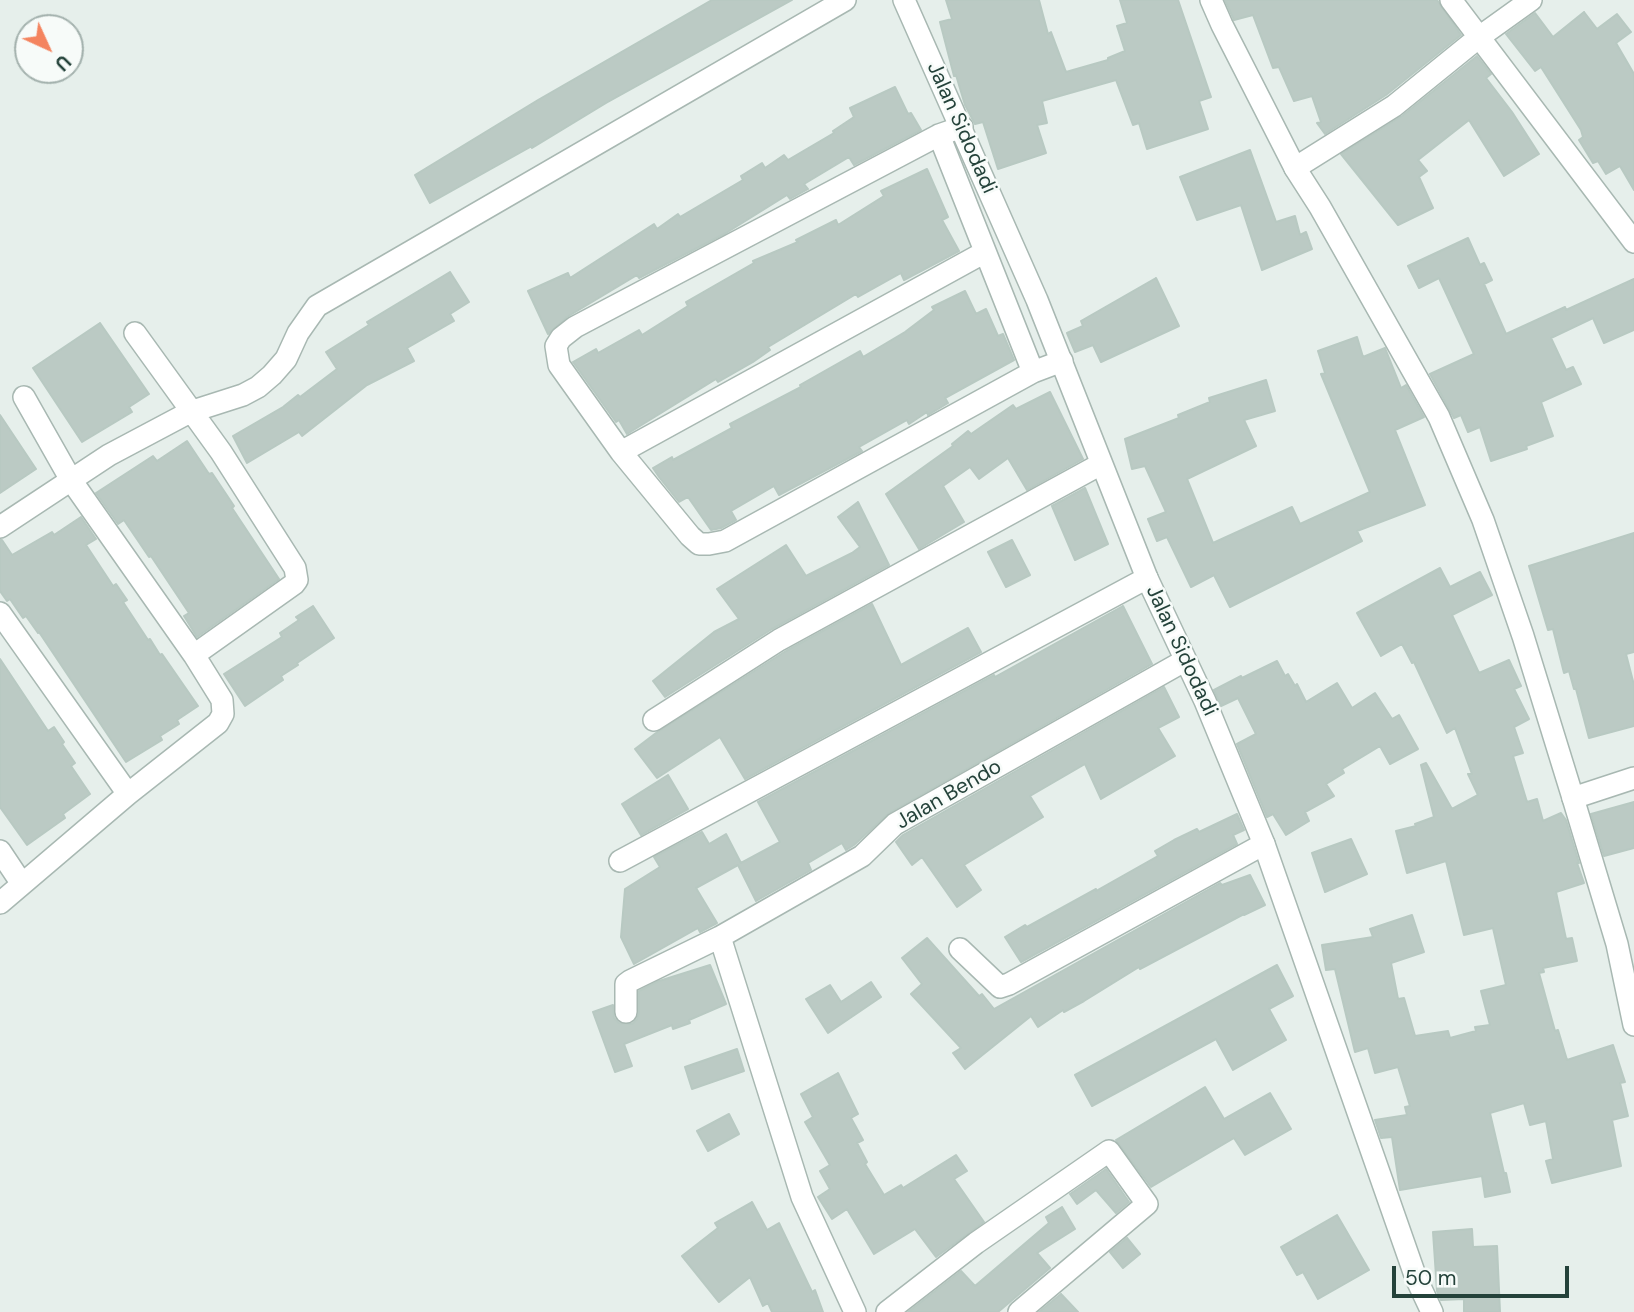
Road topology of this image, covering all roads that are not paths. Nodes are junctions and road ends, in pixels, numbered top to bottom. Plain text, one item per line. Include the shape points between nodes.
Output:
1 (845, 0) edge
2 (904, 0) edge
3 (1211, 0) edge
4 (1451, 0) edge
5 (1531, 0) edge
6 (1478, 38) junction
7 (962, 127) junction
8 (939, 135) junction
9 (1295, 169) junction
10 (1634, 242) edge
11 (985, 252) junction
12 (135, 333) dead end
13 (1062, 361) junction
14 (1033, 372) junction
15 (24, 397) dead end
16 (190, 412) junction
17 (621, 452) junction
18 (1101, 464) junction
19 (71, 481) junction
20 (0, 527) edge
21 (1147, 578) junction
22 (0, 613) edge
23 (194, 655) junction
24 (1184, 660) junction
25 (654, 720) dead end
26 (1634, 778) edge
27 (128, 794) junction
28 (1573, 798) junction
29 (1264, 844) junction
30 (0, 851) edge
31 (620, 861) dead end
32 (22, 884) junction
33 (0, 903) edge
34 (720, 937) junction
35 (960, 949) dead end
36 (626, 1012) dead end
37 (1634, 1025) edge
38 (855, 1312) edge
39 (887, 1312) edge
40 (1019, 1312) edge
41 (1432, 1312) edge

1 - 16 street via 317,306 272,375 243,395
2 - 7 street, Jalan Sidodadi
3 - 9 street
4 - 6 street
5 - 6 street
6 - 9 street via 1394,106
6 - 10 street
7 - 8 street
7 - 13 street, Jalan Sidodadi
8 - 11 street
8 - 17 street via 561,338 556,346 559,365
9 - 28 street via 1438,417 1483,520
11 - 14 street
11 - 17 street
12 - 16 street
13 - 14 street
13 - 18 street, Jalan Sidodadi
14 - 17 street via 725,541 699,544
15 - 19 street
16 - 19 street
16 - 23 street via 289,557 297,580
18 - 21 street, Jalan Sidodadi
18 - 25 street via 779,640
19 - 20 street
19 - 23 street
21 - 24 street, Jalan Sidodadi
21 - 31 street
22 - 27 street
23 - 27 street via 222,699 223,714 218,723
24 - 29 street, Jalan Sidodadi
24 - 34 street, Jalan Bendo via 895,824 862,856
26 - 28 street
27 - 32 street
28 - 37 street via 1617,944
29 - 35 street via 1009,984 1000,987
29 - 41 street, Jalan Sidodadi via 1416,1279
30 - 32 street
32 - 33 street
34 - 36 street, Jalan Bendo via 626,984
34 - 38 street via 802,1197
39 - 40 street via 976,1243 1109,1151 1147,1204

